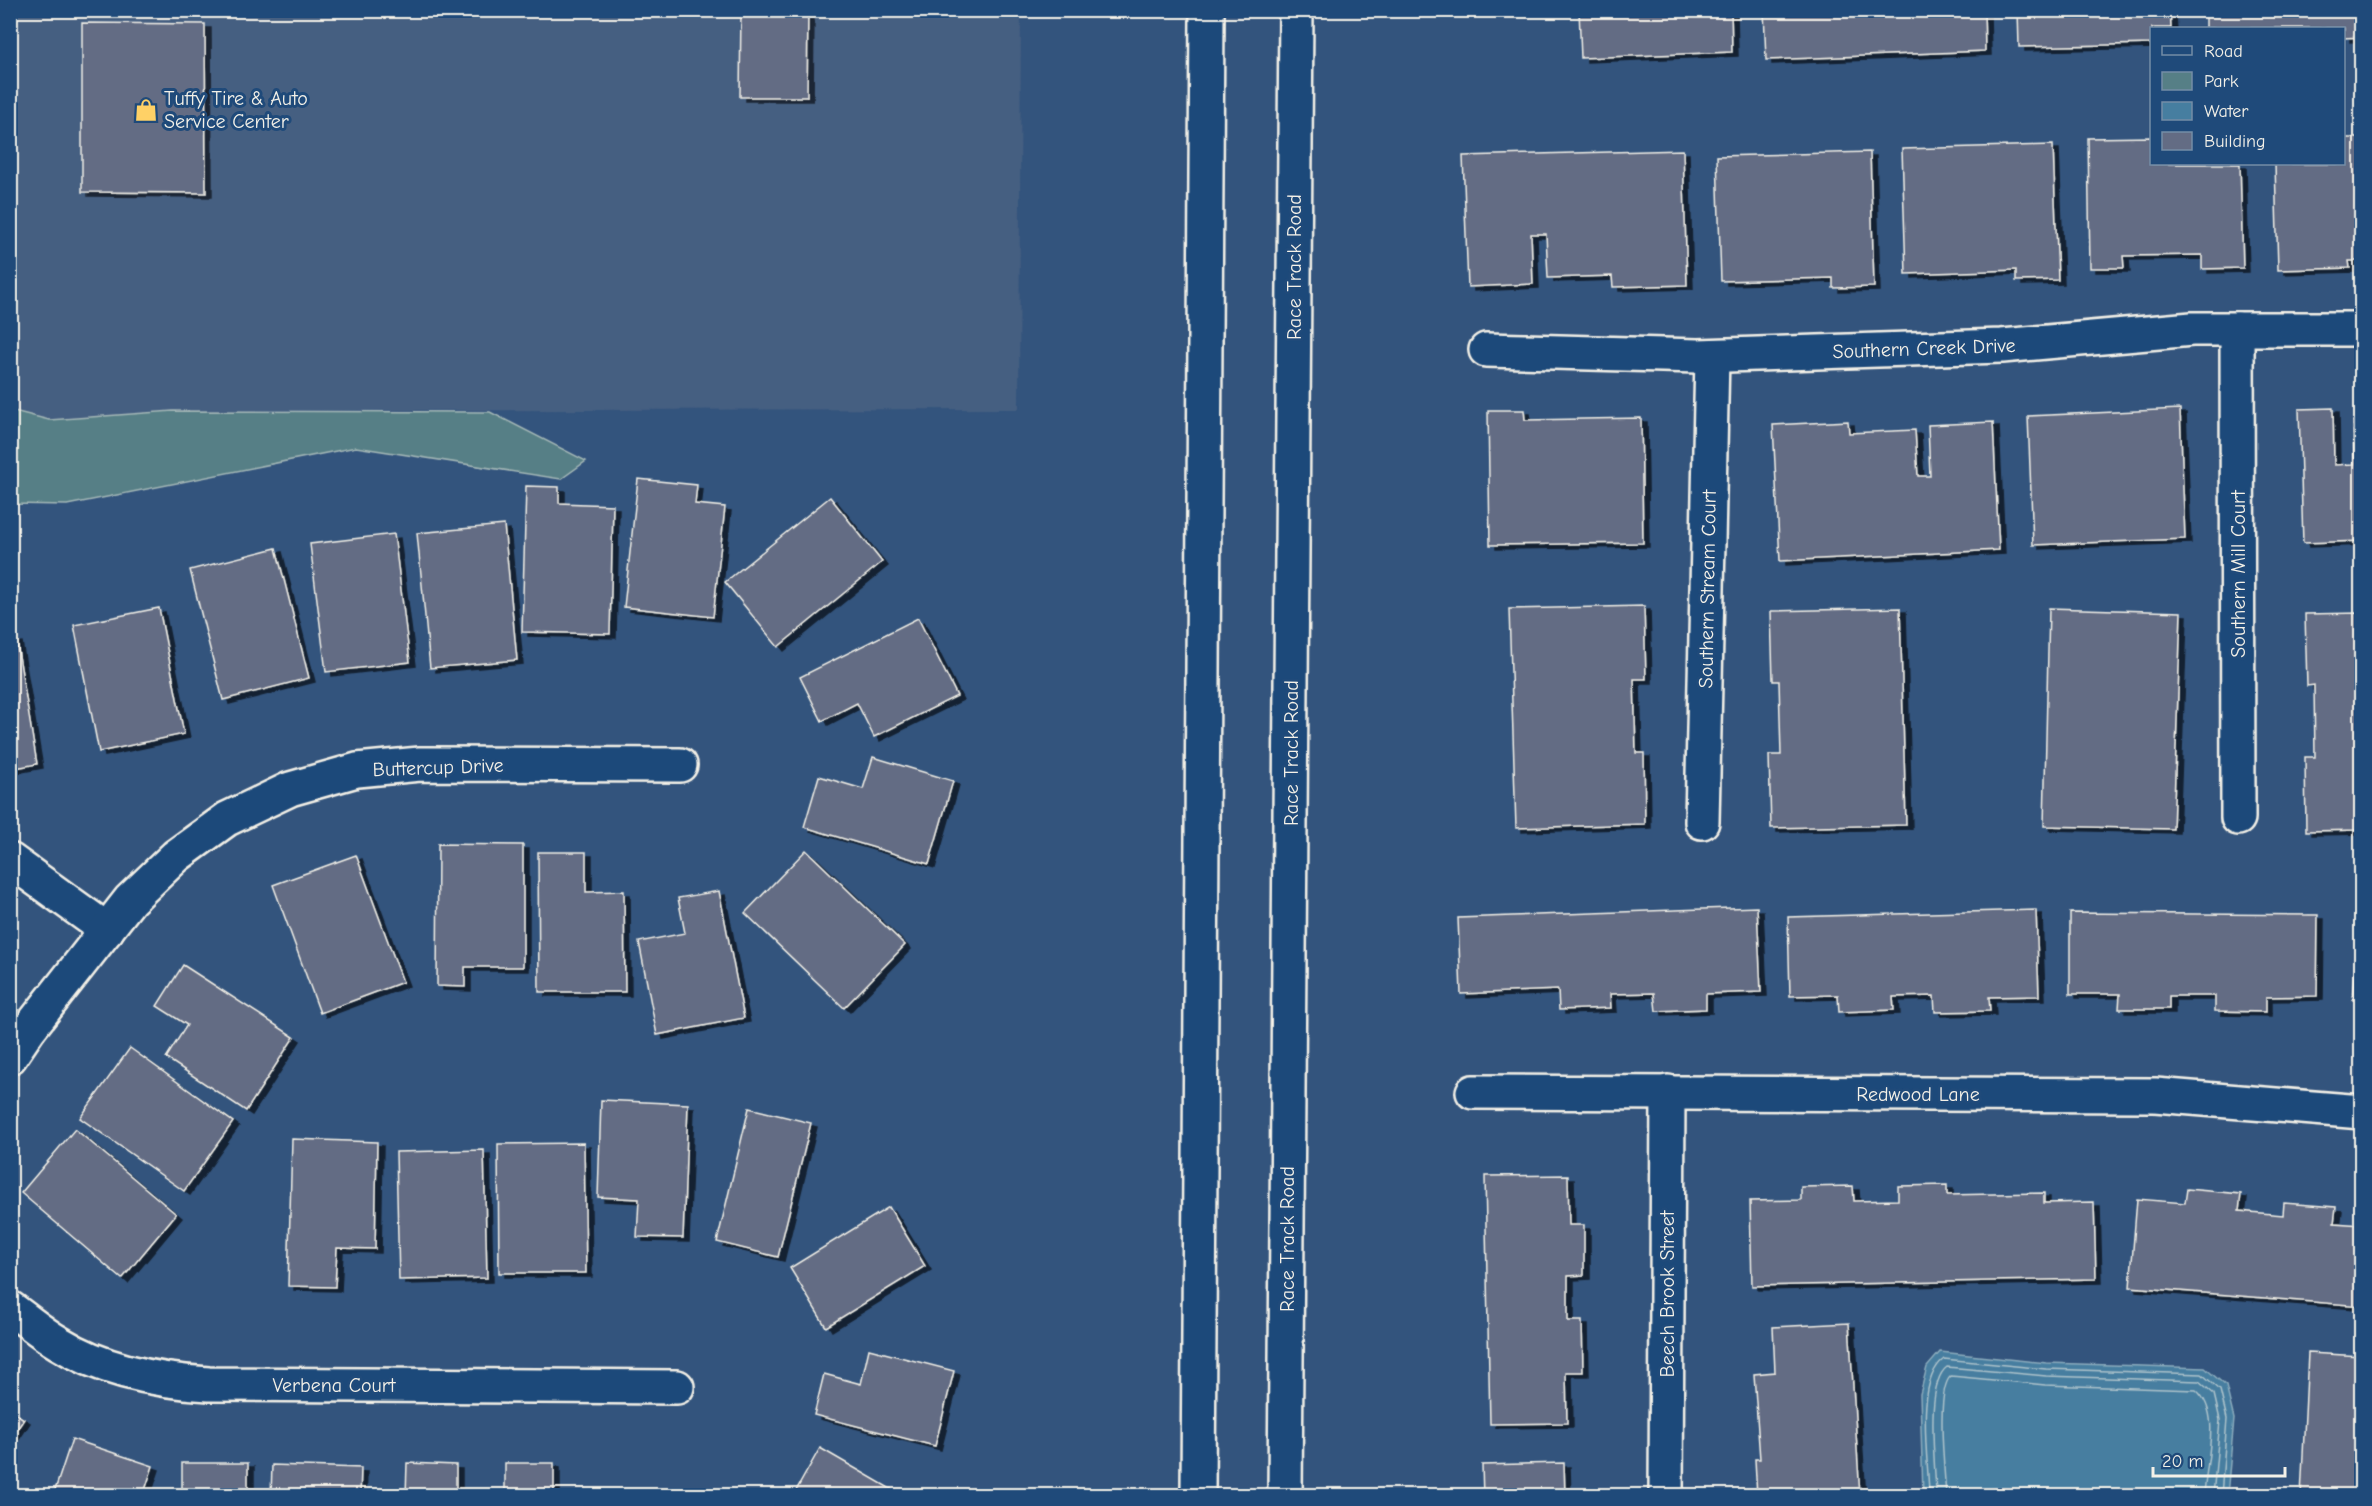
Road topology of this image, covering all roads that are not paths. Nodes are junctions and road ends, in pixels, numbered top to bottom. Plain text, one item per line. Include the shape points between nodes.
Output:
1 (1207, 10) edge
2 (1296, 10) edge
3 (2237, 329) junction
4 (2361, 329) edge
5 (1486, 350) dead end
6 (1712, 356) junction
7 (680, 765) dead end
8 (2238, 818) dead end
9 (1702, 822) dead end
10 (10, 860) edge
11 (107, 930) junction
12 (20, 1022) edge
13 (10, 1058) edge
14 (1473, 1092) dead end
15 (1668, 1092) junction
16 (2361, 1112) edge
17 (10, 1308) edge
18 (676, 1387) dead end
19 (1198, 1496) edge
20 (1285, 1496) edge
21 (1666, 1496) edge

1 - 19 street
2 - 20 street, Race Track Road
3 - 4 street, Southern Creek Drive
3 - 6 street, Southern Creek Drive via 2192,329 2002,346
3 - 8 street, Southern Mill Court
5 - 6 street, Southern Creek Drive
6 - 9 street, Southern Stream Court
7 - 11 street, Buttercup Drive via 420,764 357,770 290,789 227,819 176,856 130,900
10 - 11 street
11 - 12 street, Buttercup Drive
12 - 13 street, Buttercup Drive
14 - 15 street, Redwood Lane
15 - 16 street, Redwood Lane via 2155,1095
15 - 21 street, Beech Brook Street
17 - 18 street, Verbena Court via 61,1344 113,1368 170,1382

